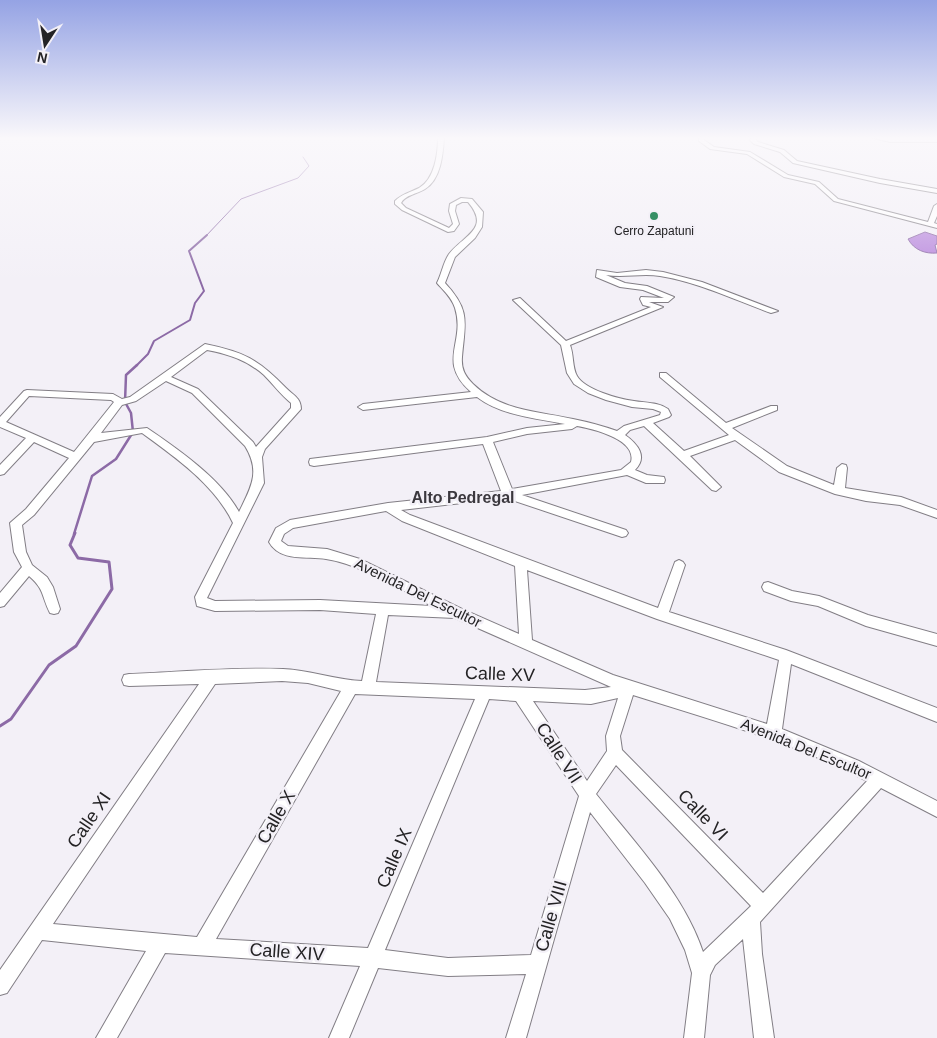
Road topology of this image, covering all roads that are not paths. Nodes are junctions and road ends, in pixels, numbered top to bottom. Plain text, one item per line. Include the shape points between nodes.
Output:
1 (424, 185) edge
2 (820, 185) edge
3 (905, 185) edge
4 (937, 191) edge
5 (937, 209) edge
6 (934, 225) edge
7 (517, 300) dead end
8 (774, 311) dead end
9 (565, 344) junction
10 (663, 375) dead end
11 (165, 377) junction
12 (480, 394) junction
13 (120, 402) junction
14 (363, 407) dead end
15 (774, 408) dead end
16 (0, 423) edge
17 (646, 423) junction
18 (727, 426) junction
19 (592, 427) junction
20 (618, 436) junction
21 (736, 436) junction
22 (33, 437) junction
23 (91, 439) junction
24 (487, 440) junction
25 (683, 455) junction
26 (77, 457) junction
27 (257, 457) junction
28 (314, 462) dead end
29 (842, 468) dead end
30 (0, 471) edge
31 (627, 472) junction
32 (660, 480) dead end
33 (716, 488) dead end
34 (839, 491) junction
35 (508, 494) junction
36 (388, 508) junction
37 (937, 514) edge
38 (238, 522) junction
39 (622, 533) dead end
40 (521, 563) junction
41 (678, 565) dead end
42 (28, 568) junction
43 (768, 587) dead end
44 (0, 602) edge
45 (54, 609) dead end
46 (383, 609) junction
47 (457, 613) junction
48 (662, 615) junction
49 (937, 640) edge
50 (526, 643) junction
51 (786, 656) junction
52 (212, 678) junction
53 (129, 680) dead end
54 (351, 687) junction
55 (368, 687) junction
56 (628, 687) junction
57 (485, 692) junction
58 (519, 693) junction
59 (937, 716) edge
60 (774, 733) junction
61 (615, 753) junction
62 (879, 779) junction
63 (587, 795) junction
64 (937, 809) edge
65 (757, 913) junction
66 (38, 931) junction
67 (160, 944) junction
68 (202, 946) junction
69 (374, 958) junction
70 (537, 964) junction
71 (701, 973) junction
72 (0, 986) edge
73 (106, 1038) edge
74 (339, 1038) edge
75 (516, 1038) edge
76 (694, 1038) edge
77 (764, 1038) edge

1 - 12 street via 400,199 398,204 448,230 456,224 452,211 456,202 470,200 480,212 477,232 472,240 455,252 441,282 460,310 458,370
2 - 6 street via 836,200
3 - 4 street
5 - 6 street
7 - 9 street
8 - 9 street via 663,274 600,272 599,275 623,285 670,297 668,300 644,299 644,302 659,307
9 - 17 street via 572,377 584,388 665,411 666,415
10 - 18 street
11 - 13 street via 132,399
11 - 27 street via 195,391 249,444
11 - 27 street via 205,347 240,355 262,368 296,402 296,409 261,448
12 - 14 street
12 - 19 street via 503,408
13 - 16 street via 114,397 27,394
13 - 23 street
15 - 18 street
16 - 22 street
17 - 20 street via 627,428
17 - 25 street
18 - 21 street
19 - 20 street
19 - 24 street via 527,431
20 - 31 street via 632,445 637,454 635,463
21 - 25 street
21 - 34 street via 783,470
22 - 26 street
22 - 30 street
23 - 26 street
23 - 38 street via 144,430 224,499
24 - 28 street
24 - 35 street
25 - 33 street
26 - 42 street via 30,512 16,523 20,552
27 - 38 street via 259,483
29 - 34 street
31 - 32 street
31 - 35 street, Avenida Del Escultor
34 - 37 street via 901,501
35 - 36 street, Avenida Del Escultor
35 - 39 street
36 - 40 street
36 - 47 street, Avenida Del Escultor via 290,524 279,532 275,542 288,551 327,554 356,562
38 - 46 street via 201,602 215,606 320,605
40 - 48 street
40 - 50 street
41 - 48 street
42 - 44 street
42 - 45 street via 43,581
43 - 49 street
46 - 47 street
46 - 55 street
47 - 50 street, Avenida Del Escultor
48 - 51 street
50 - 56 street, Avenida Del Escultor
51 - 59 street
51 - 60 street
52 - 53 street
52 - 54 street via 308,676
52 - 66 street, Calle XI
54 - 55 street, Calle XV
54 - 68 street, Calle X
55 - 57 street, Calle XV
56 - 58 street, Calle XV via 603,697
56 - 60 street, Avenida Del Escultor
56 - 61 street via 613,736
57 - 58 street, Calle XV
57 - 69 street, Calle IX
58 - 63 street, Calle VII
60 - 62 street, Avenida Del Escultor
61 - 63 street, Calle VIII
61 - 65 street, Calle VI
62 - 64 street, Avenida Del Escultor
62 - 65 street
63 - 70 street, Calle VIII
63 - 71 street, Calle VII via 676,913
65 - 71 street via 709,959
65 - 77 street via 753,954
66 - 67 street, Calle XIV
66 - 72 street, Calle XI
67 - 68 street, Calle XIV
67 - 73 street
68 - 69 street, Calle XIV
69 - 70 street, Calle XIV via 448,967
69 - 74 street, Calle IX
70 - 75 street, Calle VIII
71 - 76 street

